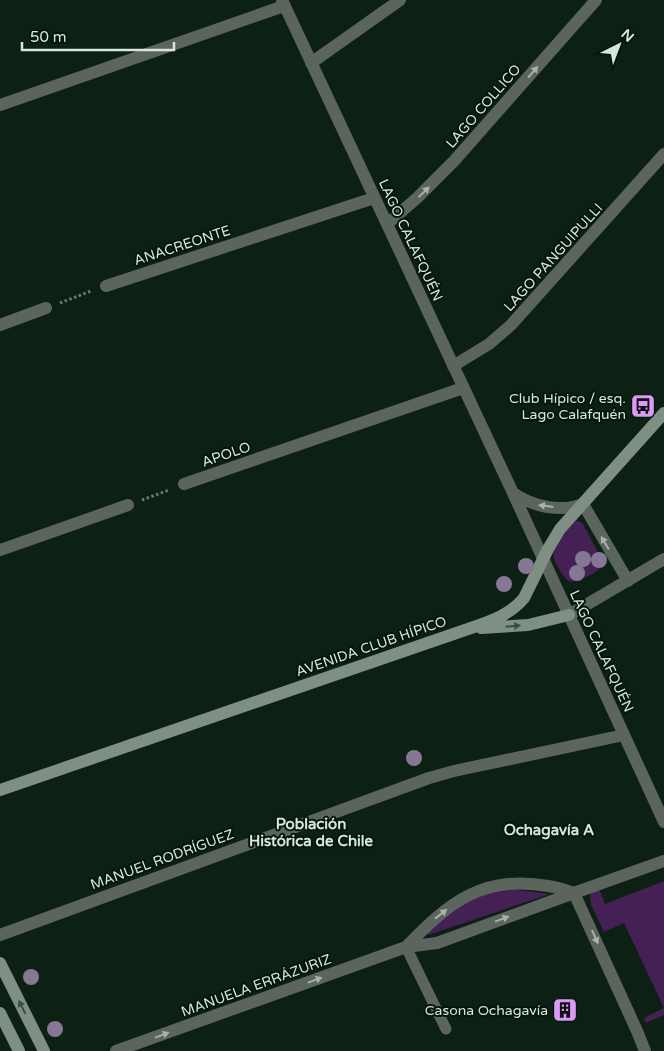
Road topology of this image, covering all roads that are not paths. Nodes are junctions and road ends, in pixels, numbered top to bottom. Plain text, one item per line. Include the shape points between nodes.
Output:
1 (400, 0) edge
2 (596, 0) edge
3 (283, 3) edge
4 (311, 63) junction
5 (0, 105) edge
6 (664, 154) edge
7 (374, 198) junction
8 (387, 224) junction
9 (106, 286) road end
10 (46, 308) road end
11 (0, 325) edge
12 (453, 366) junction
13 (463, 388) junction
14 (664, 413) edge
15 (184, 484) road end
16 (512, 493) junction
17 (582, 504) junction
18 (128, 505) road end
19 (0, 550) edge
20 (543, 559) junction
21 (664, 559) edge
22 (628, 581) junction
23 (569, 615) junction
24 (471, 628) junction
25 (624, 735) junction
26 (0, 790) edge
27 (664, 822) edge
28 (664, 861) edge
29 (574, 893) junction
30 (0, 935) edge
31 (406, 947) junction
32 (0, 963) edge
33 (0, 1013) edge
34 (446, 1029) dead end
35 (19, 1051) edge
36 (44, 1051) edge
37 (116, 1051) edge
38 (645, 1051) edge

1 - 4 street
8 -> 2 street, LAGO COLLICO via 454,161
3 - 4 street, LAGO CALAFQUÉN
3 - 5 street
4 - 7 street, LAGO CALAFQUÉN
6 - 12 street, LAGO PANGUIPULLI via 511,326
7 - 8 street, LAGO CALAFQUÉN
7 - 9 street, ANACREONTE
8 - 12 street, LAGO CALAFQUÉN
10 - 11 street
12 - 13 street, LAGO CALAFQUÉN
13 - 15 street, APOLO
13 - 16 street, LAGO CALAFQUÉN
14 - 17 main road, AVENIDA CLUB HÍPICO
17 -> 16 street via 562,508 541,506
16 - 20 street, LAGO CALAFQUÉN
17 - 20 main road, AVENIDA CLUB HÍPICO via 555,537
22 -> 17 street
18 - 19 street
20 - 23 street, LAGO CALAFQUÉN
20 - 24 main road, AVENIDA CLUB HÍPICO via 519,605
21 - 22 street
22 - 23 street
24 -> 23 main road via 528,625
23 - 25 street, LAGO CALAFQUÉN
24 - 26 main road, AVENIDA CLUB HÍPICO
25 - 27 street, LAGO CALAFQUÉN
25 - 30 street, MANUEL RODRÍGUEZ via 429,778
28 - 29 street, MANUELA ERRÁZURIZ
31 -> 29 street, MANUELA ERRÁZURIZ via 437,943
31 -> 29 street, MANUELA ERRÁZURIZ via 450,907 487,887 518,883 550,886
29 -> 38 street
31 - 34 lane
37 -> 31 street, MANUELA ERRÁZURIZ
36 -> 32 main road
33 - 35 main road

